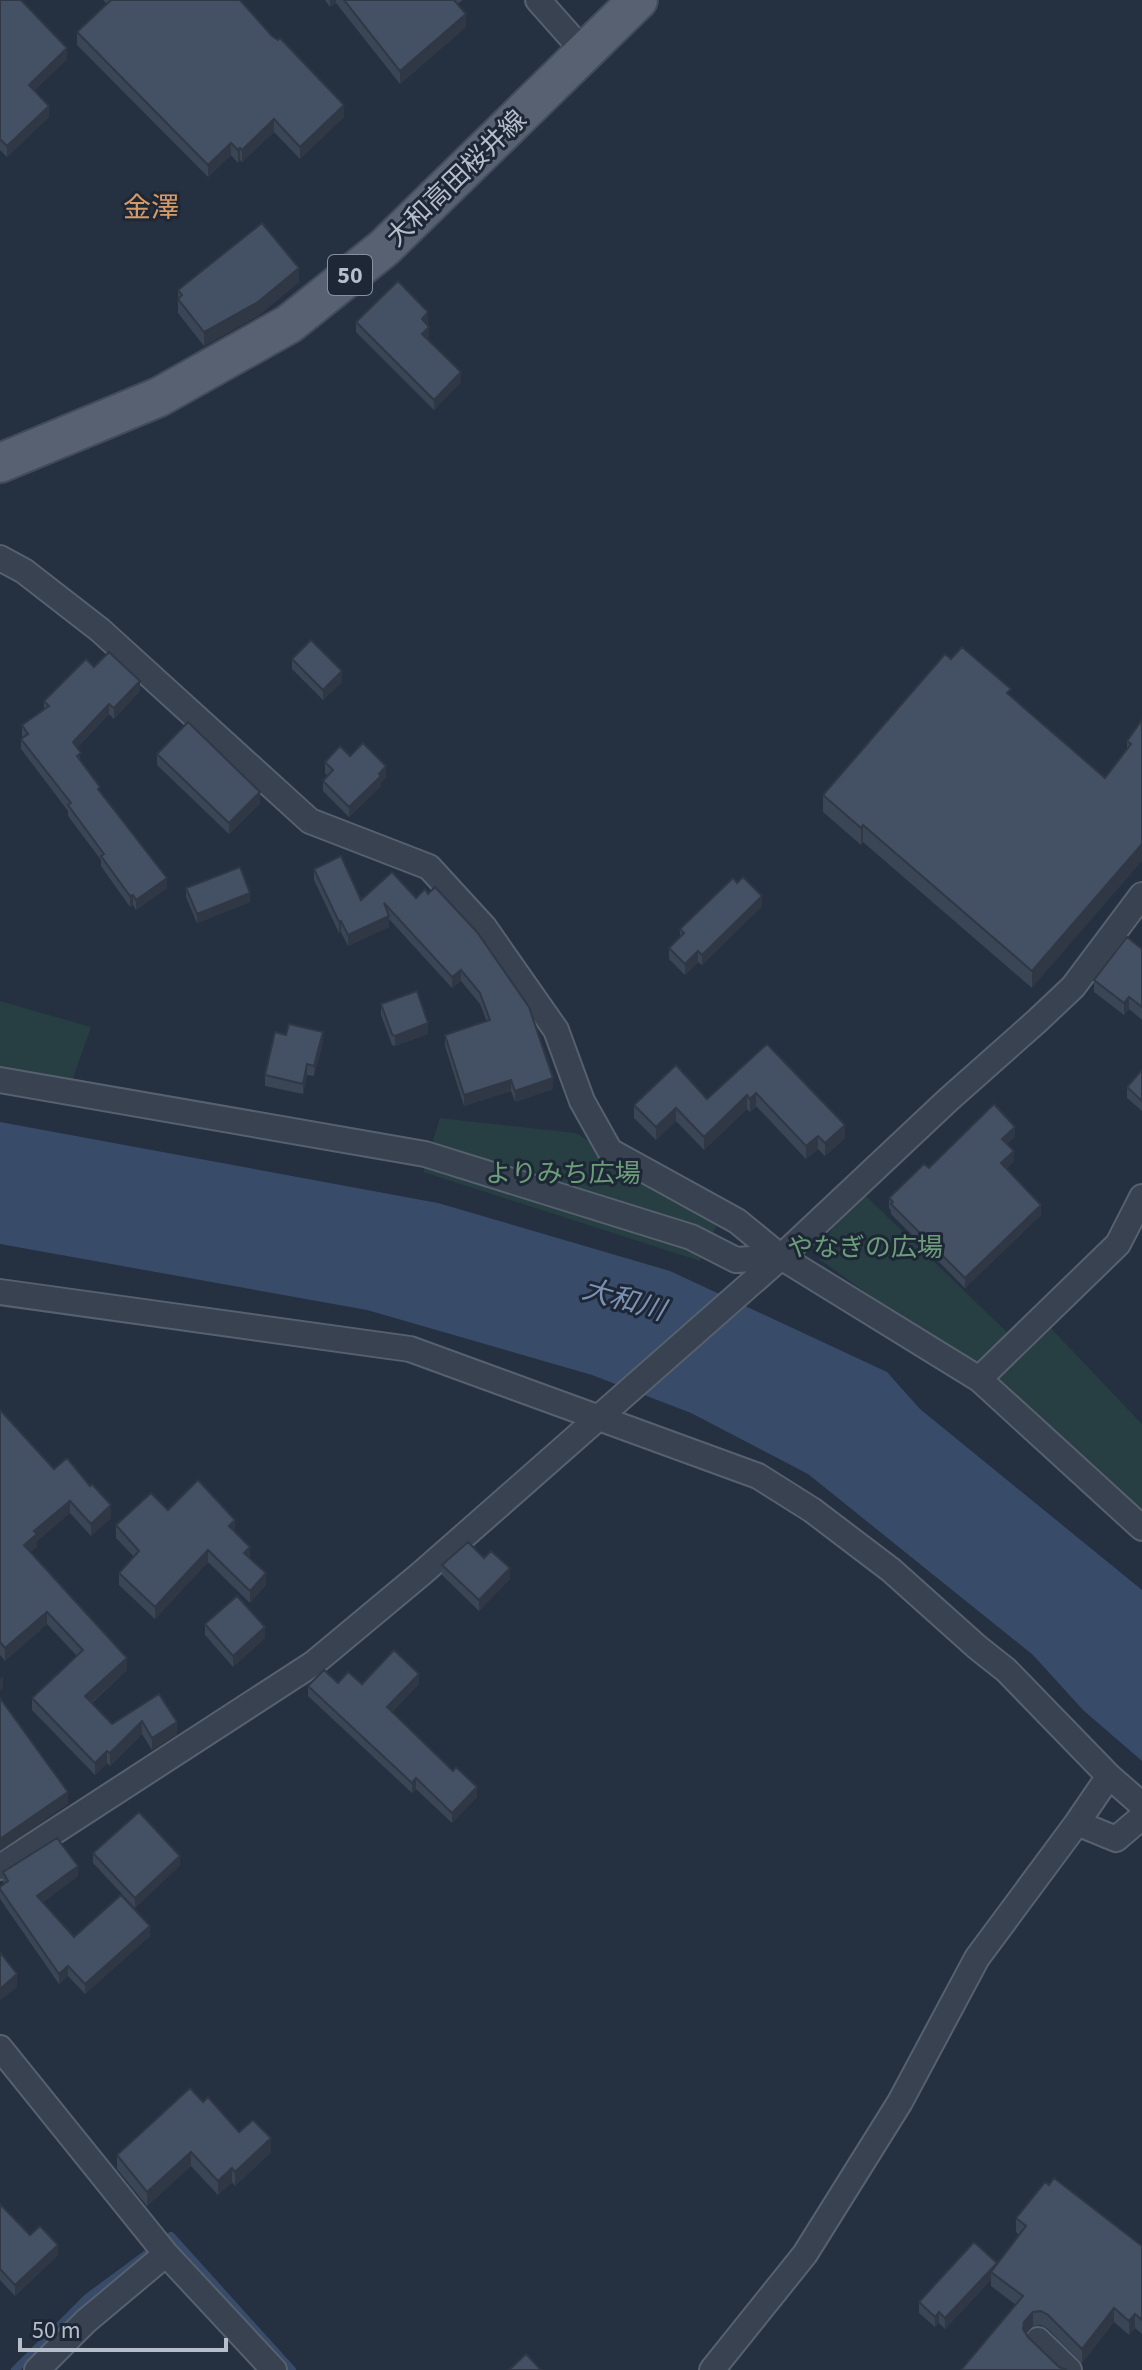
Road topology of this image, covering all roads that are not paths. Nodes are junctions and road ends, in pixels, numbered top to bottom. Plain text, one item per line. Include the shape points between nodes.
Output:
1 (538, 0) edge
2 (638, 0) edge
3 (585, 53) junction
4 (0, 463) edge
5 (0, 558) edge
6 (1142, 895) edge
7 (0, 1080) edge
8 (1142, 1197) edge
9 (781, 1257) junction
10 (0, 1292) edge
11 (979, 1379) junction
12 (601, 1413) junction
13 (1142, 1528) edge
14 (1109, 1776) junction
15 (1142, 1805) edge
16 (1142, 1817) edge
17 (1077, 1823) junction
18 (0, 1867) edge
19 (0, 2048) edge
20 (166, 2254) junction
21 (1038, 2340) dead end
22 (37, 2370) edge
23 (274, 2370) edge
24 (712, 2370) edge
25 (1069, 2370) edge

1 - 3 street
2 - 3 main road, 大和高田桜井線 / 50
3 - 4 main road, 大和高田桜井線 / 50 via 384,248 289,324 159,397
5 - 9 street via 100,630 310,821 429,867 484,927 556,1030 582,1101 610,1151 737,1221
6 - 9 street via 1073,987
7 - 9 street via 425,1154 691,1237 736,1260
8 - 11 street via 1118,1244
9 - 11 street
9 - 12 street
10 - 12 street via 410,1349
11 - 13 street
12 - 14 street via 758,1476 812,1510 1006,1670
12 - 18 street via 314,1663
14 - 15 street
14 - 17 street
16 - 17 street via 1116,1839
17 - 24 street via 977,1958 900,2102 805,2254
19 - 20 street
20 - 22 street
20 - 23 street
21 - 25 street

